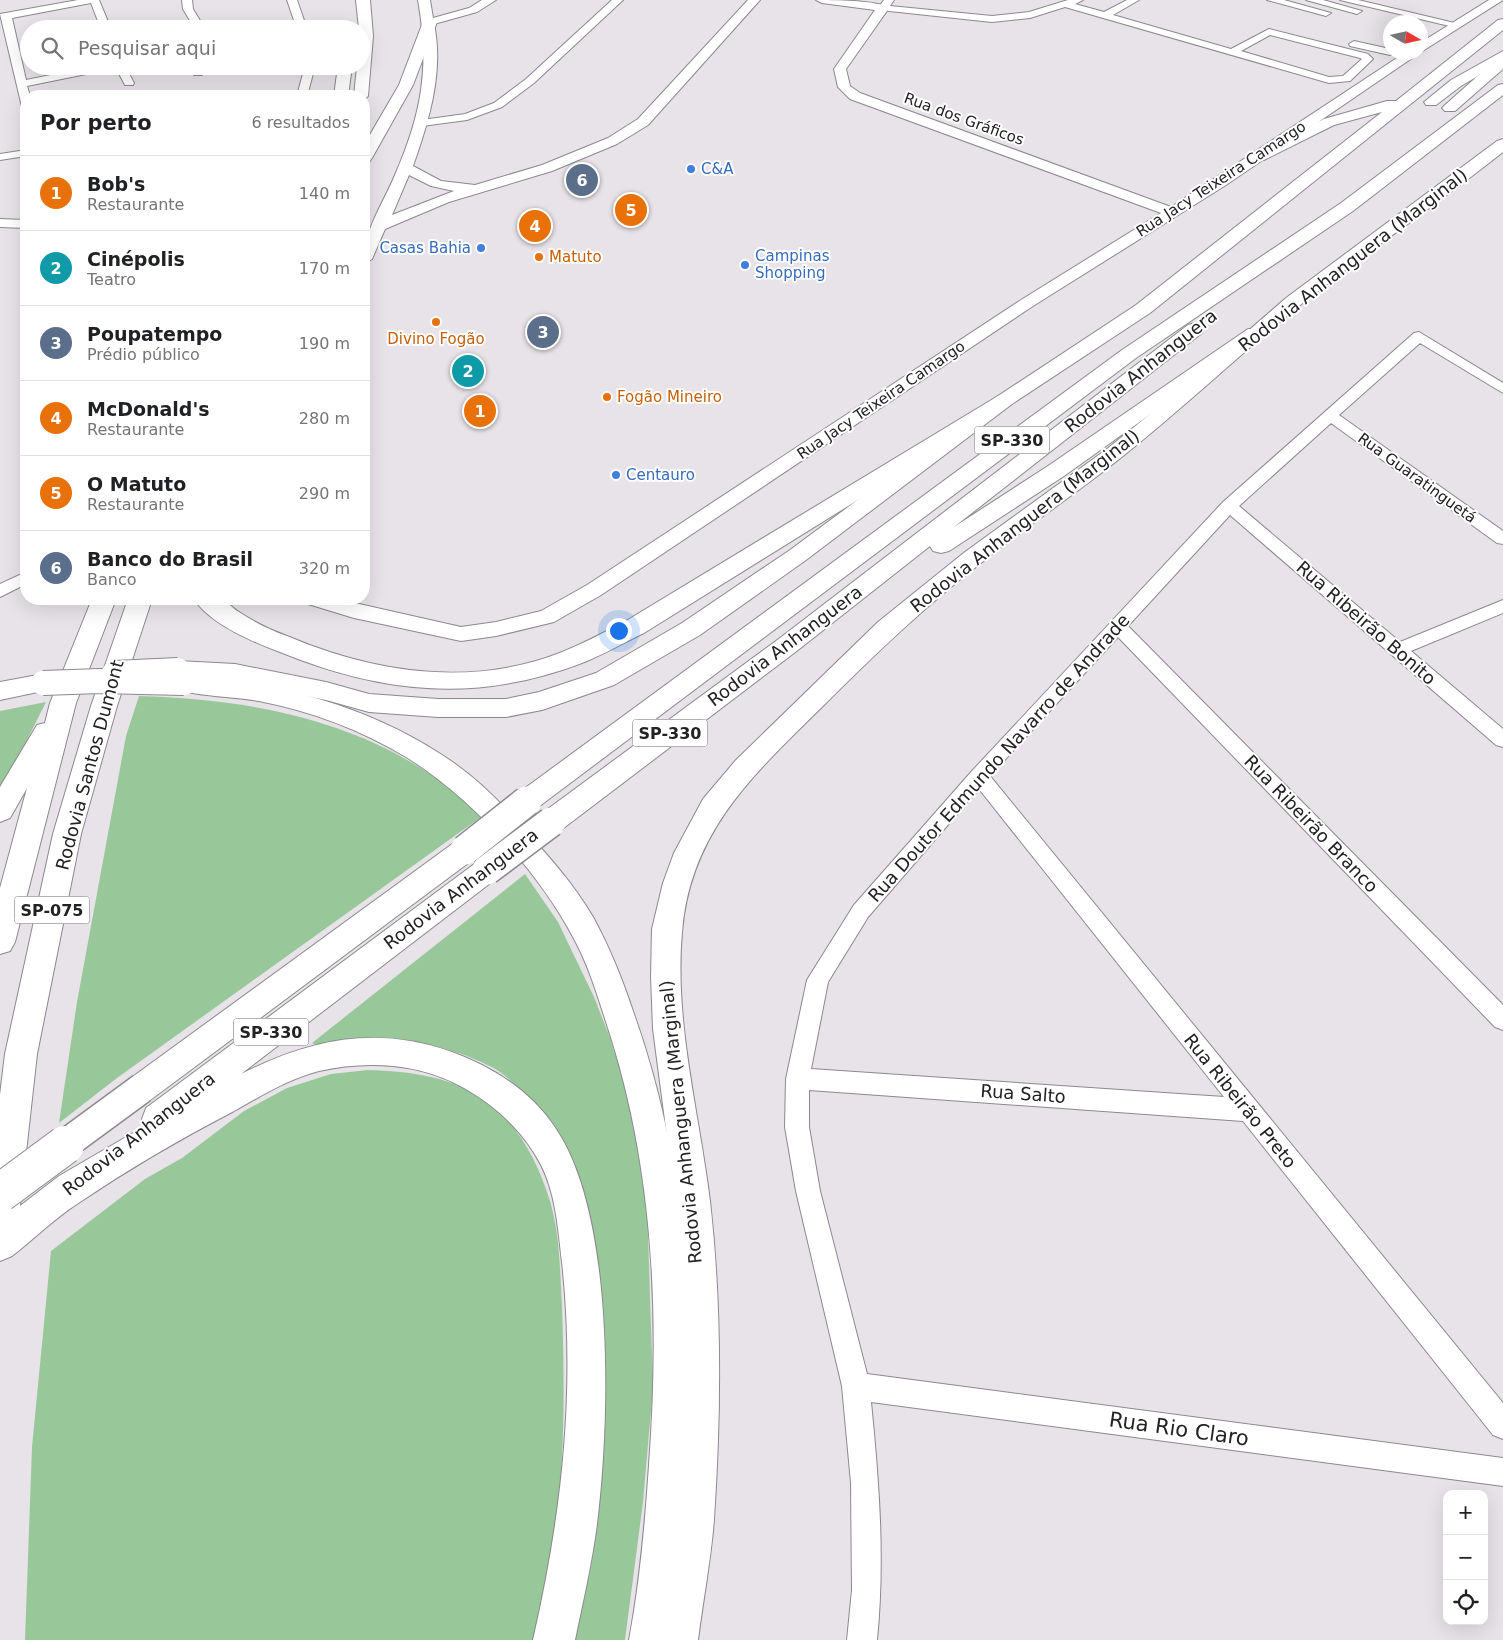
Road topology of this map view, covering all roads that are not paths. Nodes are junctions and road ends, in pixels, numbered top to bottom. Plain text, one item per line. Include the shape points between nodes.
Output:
1 (94, 0) edge
2 (187, 0) edge
3 (292, 0) edge
4 (363, 0) edge
5 (424, 0) edge
6 (490, 0) edge
7 (618, 0) edge
8 (754, 0) edge
9 (822, 0) edge
10 (1079, 0) edge
11 (1134, 0) edge
12 (1272, 0) edge
13 (1311, 0) edge
14 (1345, 0) edge
15 (1497, 0) edge
16 (77, 1) edge
17 (886, 4) edge
18 (1065, 4) junction
19 (1106, 15) junction
20 (4, 16) edge
21 (1383, 17) edge
22 (1350, 19) dead end
23 (102, 20) edge
24 (195, 20) edge
25 (299, 20) edge
26 (366, 20) edge
27 (430, 22) junction
28 (1503, 23) edge
29 (1458, 25) junction
30 (1298, 30) dead end
31 (1229, 38) dead end
32 (1247, 43) junction
33 (1316, 44) junction
34 (1428, 44) edge
35 (1264, 48) dead end
36 (1234, 51) junction
37 (1383, 51) edge
38 (1503, 55) edge
39 (1368, 59) junction
40 (1404, 60) edge
41 (1503, 61) edge
42 (1396, 65) junction
43 (1286, 68) junction
44 (1335, 68) dead end
45 (20, 73) edge
46 (1354, 73) junction
47 (20, 75) edge
48 (68, 75) edge
49 (125, 75) edge
50 (308, 75) edge
51 (344, 75) edge
52 (364, 75) edge
53 (129, 83) dead end
54 (23, 84) junction
55 (1503, 88) edge
56 (24, 90) edge
57 (304, 90) edge
58 (341, 90) edge
59 (362, 90) edge
60 (1409, 96) junction
61 (1503, 109) edge
62 (422, 122) junction
63 (1503, 144) edge
64 (370, 148) edge
65 (20, 154) edge
66 (0, 157) edge
67 (1258, 157) junction
68 (407, 168) junction
69 (491, 186) junction
70 (1347, 206) junction
71 (1172, 212) junction
72 (0, 222) edge
73 (20, 224) edge
74 (378, 227) junction
75 (370, 245) edge
76 (1179, 280) junction
77 (1254, 332) junction
78 (1503, 389) edge
79 (1005, 400) junction
80 (1331, 416) junction
81 (1229, 506) junction
82 (1503, 539) edge
83 (20, 580) edge
84 (0, 591) edge
85 (102, 605) edge
86 (138, 605) edge
87 (214, 605) edge
88 (334, 605) edge
89 (1503, 606) edge
90 (1118, 627) junction
91 (788, 644) junction
92 (1397, 650) junction
93 (181, 676) junction
94 (0, 691) edge
95 (63, 702) junction
96 (1503, 740) edge
97 (979, 776) junction
98 (0, 811) edge
99 (476, 860) junction
100 (0, 942) edge
101 (1503, 1020) edge
102 (798, 1079) junction
103 (1248, 1110) junction
104 (0, 1193) edge
105 (47, 1205) junction
106 (0, 1230) edge
107 (0, 1244) edge
108 (856, 1386) junction
109 (1503, 1425) edge
110 (1503, 1472) edge
111 (554, 1640) edge
112 (650, 1640) edge
113 (677, 1640) edge
114 (862, 1640) edge

1 - 16 street
1 - 23 street
2 - 24 street
3 - 25 street
4 - 26 highway
5 - 27 street
6 - 27 street via 473,10
7 - 62 street via 530,81 498,104 467,117
8 - 69 street via 643,122 622,138 605,147
9 - 17 street
10 - 18 street
11 - 19 street
12 - 22 street
13 - 21 street
14 - 29 street
15 - 29 street
16 - 20 street
17 - 18 street via 992,19 1030,15
17 - 71 street, Rua dos Gráficos via 840,69 844,87 855,96
18 - 19 street
19 - 36 street
20 - 45 street
27 - 62 street via 431,68
27 - 64 highway via 406,85
28 - 60 highway
29 - 34 street
30 - 37 street
31 - 32 street
32 - 33 street via 1268,32
32 - 35 street
32 - 36 street
33 - 39 street
33 - 43 street
36 - 43 street
38 - 76 highway via 1419,110 1260,234
39 - 42 street
39 - 46 street
40 - 42 street, Rua Jacy Teixeira Camargo
41 - 70 highway via 1407,145
42 - 67 street, Rua Jacy Teixeira Camargo
43 - 46 street via 1334,80 1346,79
44 - 46 street
47 - 54 street
48 - 54 street
49 - 53 street
50 - 57 street
51 - 58 highway
52 - 59 highway
54 - 56 street
55 - 70 highway, Rodovia Anhanguera / SP-330
60 - 67 highway via 1387,106 1329,122
60 - 76 highway
61 - 91 highway, Rodovia Anhanguera / SP-330 via 1213,316
62 - 68 street
63 - 77 highway, Rodovia Anhanguera (Marginal)
65 - 66 street
67 - 71 street, Rua Jacy Teixeira Camargo
68 - 69 street via 428,182 453,188
68 - 74 street
69 - 74 street via 414,209
70 - 99 highway, Rodovia Anhanguera / SP-330, bridge via 1129,354 527,801
71 - 88 street, Rua Jacy Teixeira Camargo via 1027,303 602,585 547,617 461,634
72 - 73 street
74 - 75 street
76 - 79 highway via 1120,324
77 - 91 highway via 1056,472
77 - 113 highway, Rodovia Anhanguera (Marginal) via 1193,389 1129,441 972,557 887,628 745,767 713,806 688,853 666,930 669,1029 692,1204 699,1312 699,1420 694,1523
78 - 80 street, Rua Doutor Edmundo Navarro de Andrade via 1419,336
79 - 87 highway via 635,627 573,657 506,677 457,682 409,681 376,675 334,664 271,640
79 - 93 highway via 798,555 691,629 632,665 575,690 506,708 404,707 369,703 236,673
80 - 81 street, Rua Doutor Edmundo Navarro de Andrade
80 - 82 street, Rua Guaratinguetá
81 - 90 street, Rua Doutor Edmundo Navarro de Andrade
81 - 92 street, Rua Ribeirão Bonito
83 - 84 street
85 - 95 highway, Rodovia Santos Dumont / SP-075
86 - 106 highway, Rodovia Santos Dumont / SP-075 via 104,706 67,834 21,1054
89 - 92 street
90 - 97 street, Rua Doutor Edmundo Navarro de Andrade
90 - 101 street, Rua Ribeirão Branco
91 - 99 highway, Rodovia Anhanguera / SP-330, bridge via 551,822
92 - 96 street, Rua Ribeirão Bonito
93 - 94 highway, bridge via 43,684
93 - 112 highway via 315,706 387,736 452,775 483,801 541,865 584,929 620,1014 649,1107 662,1182 671,1274 671,1436 658,1598
95 - 98 highway
95 - 100 highway, Rodovia Santos Dumont / SP-075
97 - 102 street, Rua Doutor Edmundo Navarro de Andrade via 861,910 818,980
97 - 103 street, Rua Ribeirão Preto
99 - 104 highway, Rodovia Anhanguera / SP-330, bridge via 142,1088
99 - 105 highway, Rodovia Anhanguera / SP-330 via 292,1016
102 - 103 street, Rua Salto
102 - 108 street, Rua Doutor Edmundo Navarro de Andrade via 797,1127 808,1192
103 - 109 street, Rua Ribeirão Preto
105 - 107 highway, Rodovia Anhanguera / SP-330
105 - 111 highway via 188,1117 258,1081 320,1057 374,1051 424,1055 472,1074 514,1102 543,1138 562,1174 576,1233 585,1316 581,1490
108 - 110 street, Rua Rio Claro
108 - 114 street, Rua Doutor Edmundo Navarro de Andrade via 865,1483 867,1590

